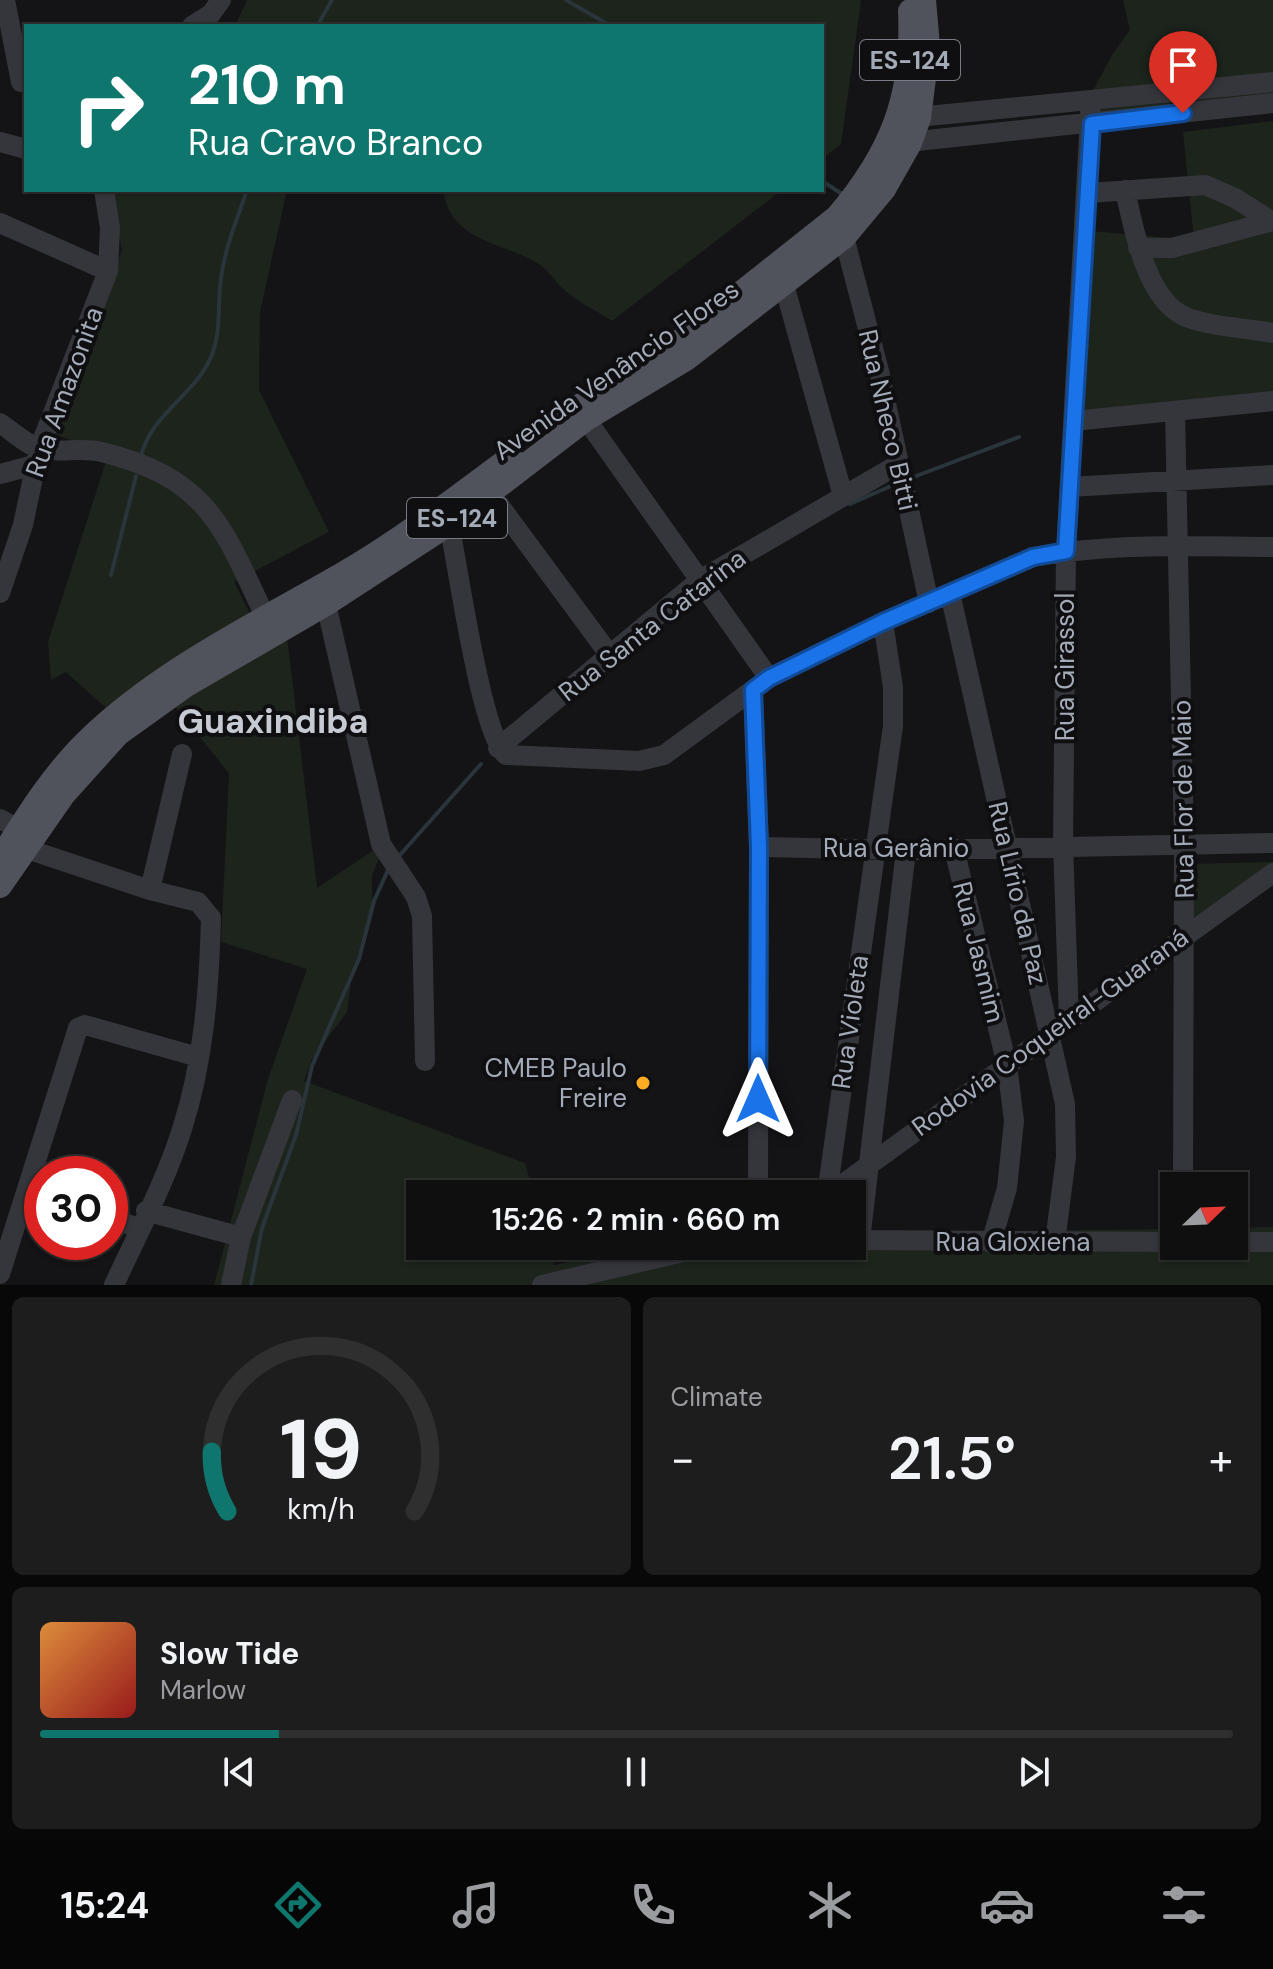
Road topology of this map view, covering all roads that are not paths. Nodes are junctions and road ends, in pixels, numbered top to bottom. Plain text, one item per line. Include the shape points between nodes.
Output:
1 (5, 0) edge
2 (221, 0) edge
3 (909, 0) edge
4 (924, 0) edge
5 (195, 24) edge
6 (1273, 82) edge
7 (16, 83) edge
8 (1091, 100) junction
9 (1273, 103) edge
10 (908, 118) junction
11 (1092, 124) junction
12 (0, 142) edge
13 (900, 143) junction
14 (24, 148) edge
15 (1125, 190) junction
16 (104, 192) edge
17 (1088, 193) junction
18 (1272, 221) edge
19 (0, 223) edge
20 (844, 237) junction
21 (1138, 248) junction
22 (108, 271) junction
23 (784, 285) junction
24 (1273, 333) edge
25 (1273, 401) edge
26 (1175, 411) junction
27 (586, 419) junction
28 (1073, 421) junction
29 (0, 423) edge
30 (36, 457) junction
31 (897, 465) junction
32 (0, 474) edge
33 (1273, 475) edge
34 (1174, 481) junction
35 (1070, 487) junction
36 (491, 494) junction
37 (843, 496) junction
38 (449, 524) junction
39 (1177, 546) junction
40 (1273, 547) edge
41 (1066, 551) junction
42 (700, 580) junction
43 (0, 593) edge
44 (950, 593) junction
45 (929, 603) junction
46 (326, 604) junction
47 (265, 616) junction
48 (883, 622) junction
49 (609, 654) junction
50 (761, 684) junction
51 (498, 748) junction
52 (182, 754) dead end
53 (15, 832) edge
54 (1273, 843) edge
55 (1063, 844) junction
56 (1184, 845) junction
57 (759, 847) junction
58 (1008, 847) junction
59 (954, 849) junction
60 (873, 850) junction
61 (906, 850) junction
62 (0, 859) edge
63 (1273, 873) edge
64 (0, 886) edge
65 (150, 890) junction
66 (1185, 935) junction
67 (1069, 1019) junction
68 (1051, 1032) junction
69 (198, 1057) junction
70 (425, 1061) dead end
71 (1007, 1065) junction
72 (292, 1100) dead end
73 (44, 1156) edge
74 (866, 1164) junction
75 (1183, 1172) edge
76 (758, 1180) edge
77 (830, 1180) edge
78 (846, 1180) edge
79 (864, 1180) edge
80 (24, 1217) edge
81 (128, 1219) edge
82 (143, 1220) junction
83 (241, 1237) junction
84 (866, 1240) edge
85 (1055, 1242) junction
86 (1160, 1242) edge
87 (1248, 1242) edge
88 (1273, 1242) edge
89 (991, 1243) junction
90 (649, 1260) edge
91 (0, 1274) edge
92 (114, 1285) edge
93 (231, 1285) edge
94 (542, 1285) edge

1 - 7 street
2 - 5 street
3 - 10 main road, ES-124
4 - 10 main road, ES-124 via 928,46
6 - 8 street
8 - 10 street
8 - 11 street, Rua Girassol
9 - 11 street
10 - 13 main road, ES-124
11 - 13 street
11 - 17 street, Rua Girassol
12 - 14 street
13 - 20 main road, Avenida Venâncio Flores / ES-124 via 884,189
13 - 47 main road, Avenida Venâncio Flores / ES-124 via 837,217 674,346 562,416 472,487 377,551
15 - 17 street
15 - 18 street via 1205,185
15 - 21 street
16 - 22 street, Rua Amazonita via 110,228
17 - 28 street, Rua Girassol
18 - 21 street via 1172,248
19 - 22 street
20 - 23 main road, Avenida Venâncio Flores / ES-124
20 - 31 street, Rua Nheco Bitti
21 - 24 street via 1156,287 1180,314
22 - 30 street, Rua Amazonita
23 - 27 main road, Avenida Venâncio Flores / ES-124 via 669,370
23 - 37 street
25 - 26 street
26 - 28 street
26 - 34 street, Rua Flor de Maio
27 - 36 main road, Avenida Venâncio Flores / ES-124
27 - 42 street
28 - 35 street, Rua Girassol
29 - 30 street
30 - 32 street
30 - 43 street, Rua Amazonita via 23,525
30 - 47 street via 101,451 160,474 198,497 233,548
31 - 37 street, Rua Santa Catarina
31 - 45 street, Rua Nheco Bitti
33 - 34 street
34 - 35 street
34 - 39 street, Rua Flor de Maio
35 - 41 street, Rua Girassol
36 - 38 main road, Avenida Venâncio Flores / ES-124
36 - 49 street
37 - 42 street, Rua Santa Catarina
38 - 46 main road, Avenida Venâncio Flores / ES-124
38 - 51 street
39 - 40 street
39 - 41 street
39 - 56 street, Rua Flor de Maio
41 - 44 street via 1033,557
41 - 55 street, Rua Girassol
42 - 49 street, Rua Santa Catarina
42 - 50 street
44 - 45 street
44 - 58 street, Rua Lírio da Paz
45 - 48 street
46 - 53 main road, Avenida Venâncio Flores / ES-124 via 185,686 118,734
46 - 70 street via 381,844 416,897 422,916
47 - 53 main road, Avenida Venâncio Flores / ES-124 via 108,722 53,780
48 - 50 street
48 - 60 street, Rua Violeta via 894,704
49 - 51 street, Rua Santa Catarina
50 - 51 street via 664,755 639,761 506,755
50 - 57 street
52 - 65 street
53 - 62 main road, Avenida Venâncio Flores / ES-124
53 - 64 main road, Avenida Venâncio Flores / ES-124
53 - 65 street
54 - 56 street, Rua Gerânio
55 - 56 street, Rua Gerânio
55 - 58 street, Rua Gerânio
55 - 67 street, Rua Girassol
56 - 66 street, Rua Flor de Maio
57 - 60 street, Rua Gerânio
57 - 76 street
58 - 59 street, Rua Gerânio
58 - 68 street, Rua Lírio da Paz
59 - 61 street, Rua Gerânio
59 - 71 street, Rua Jasmim
60 - 61 street, Rua Gerânio
60 - 77 street, Rua Violeta
61 - 74 street, Rua Violeta
63 - 66 street, Rodovia Coqueiral-Guaraná
65 - 69 street via 198,902 211,918
66 - 67 street, Rodovia Coqueiral-Guaraná
66 - 75 street, Rua Flor de Maio
67 - 68 street, Rodovia Coqueiral-Guaraná
68 - 71 street, Rodovia Coqueiral-Guaraná
68 - 85 street, Rua Lírio da Paz via 1067,1133
69 - 73 street via 85,1025 73,1036
69 - 82 street via 181,1132
71 - 74 street, Rodovia Coqueiral-Guaraná
71 - 89 street, Rua Jasmim via 1012,1152
72 - 83 street
74 - 78 street, Rodovia Coqueiral-Guaraná
74 - 79 street, Rua Violeta
80 - 91 street
81 - 82 street
82 - 83 street
82 - 92 street
83 - 93 street
84 - 89 street, Rua Gloxiena
85 - 86 street, Rua Gloxiena
85 - 89 street, Rua Gloxiena
87 - 88 street
90 - 94 street

